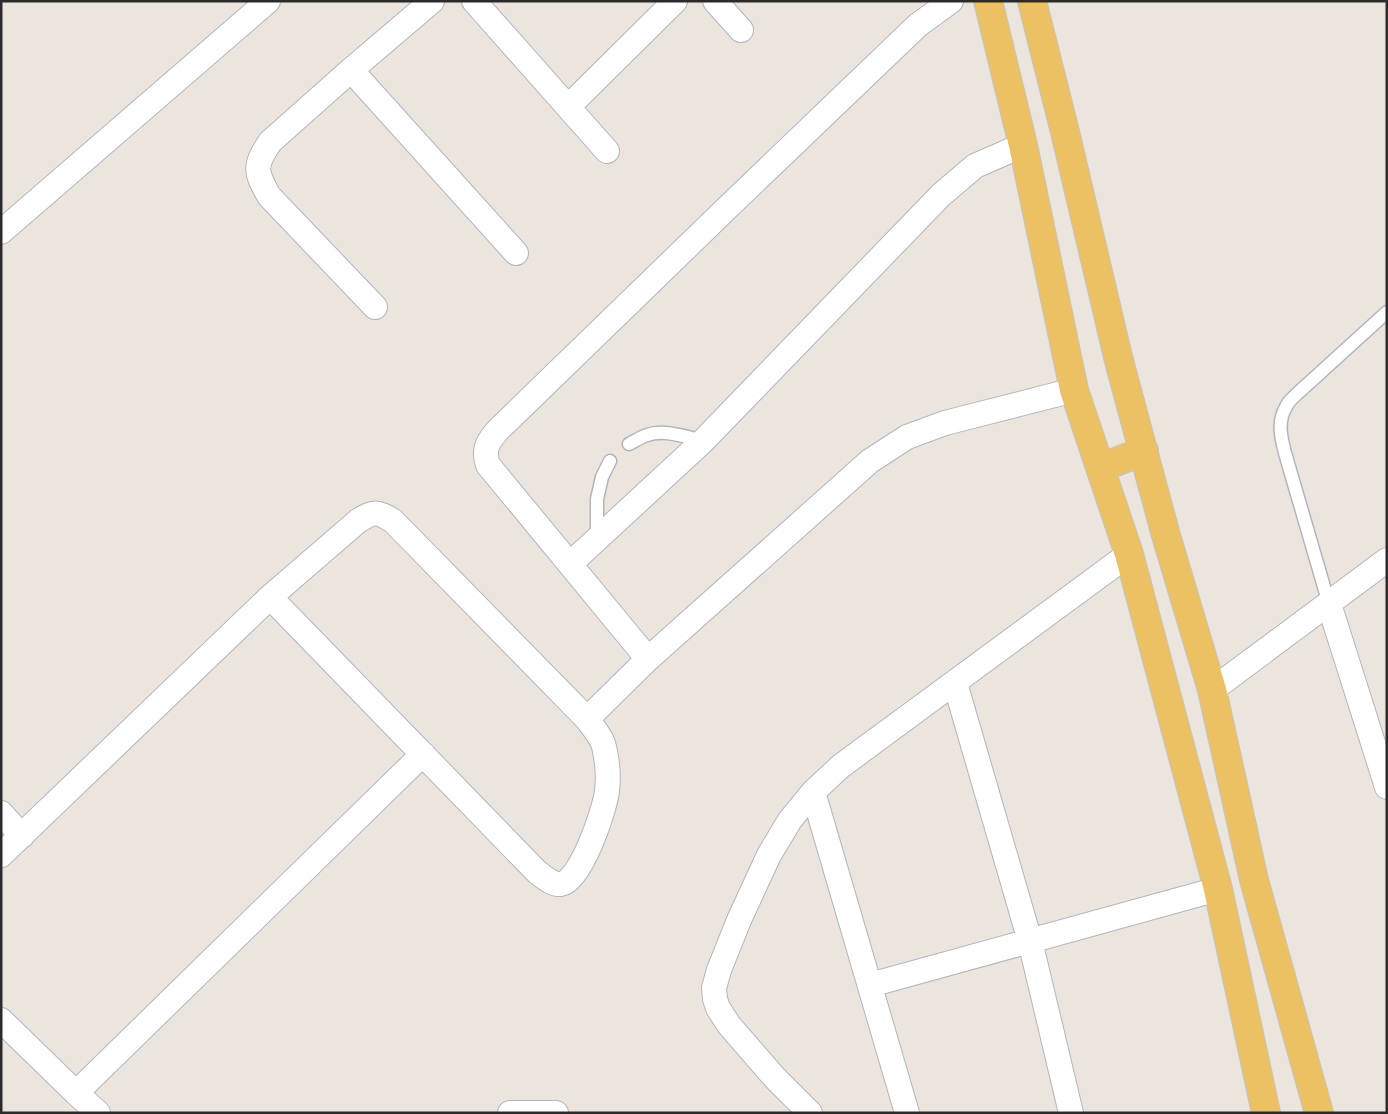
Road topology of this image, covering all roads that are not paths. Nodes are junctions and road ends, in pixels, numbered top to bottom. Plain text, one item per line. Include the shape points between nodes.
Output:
1 (268, 1) edge
2 (432, 1) edge
3 (474, 1) edge
4 (675, 1) edge
5 (715, 1) edge
6 (952, 1) edge
7 (988, 1) edge
8 (1032, 1) edge
9 (741, 30) dead end
10 (351, 70) junction
11 (568, 107) junction
12 (1023, 145) junction
13 (607, 151) dead end
14 (1, 232) edge
15 (516, 253) dead end
16 (375, 307) dead end
17 (1387, 312) edge
18 (1074, 390) junction
19 (703, 441) junction
20 (629, 444) dead end
21 (1144, 450) junction
22 (610, 461) dead end
23 (1100, 468) junction
24 (597, 539) junction
25 (1129, 554) junction
26 (1387, 560) edge
27 (570, 564) junction
28 (270, 597) junction
29 (1329, 604) junction
30 (648, 659) junction
31 (955, 682) junction
32 (1212, 690) junction
33 (587, 719) junction
34 (423, 754) junction
35 (1387, 787) edge
36 (813, 792) junction
37 (1, 813) edge
38 (22, 836) junction
39 (1, 856) edge
40 (1218, 889) junction
41 (1030, 941) junction
42 (870, 985) junction
43 (1, 1020) edge
44 (76, 1093) junction
45 (98, 1113) edge
46 (510, 1113) edge
47 (556, 1113) edge
48 (810, 1113) edge
49 (907, 1113) edge
50 (1071, 1113) edge
51 (1266, 1113) edge
52 (1319, 1113) edge

1 - 14 street
2 - 10 street
3 - 11 street
4 - 11 street
5 - 9 street
6 - 27 street via 918,25 490,439 485,456 488,465
7 - 12 main road
8 - 21 main road via 1119,361
10 - 15 street
10 - 16 street via 270,142 260,156 257,170 269,196
11 - 13 street
12 - 18 main road
12 - 19 street via 975,166 941,195
17 - 29 lane via 1299,392 1286,406 1281,420 1280,433 1285,453
18 - 23 main road
18 - 30 street via 945,423 907,437 870,461
19 - 20 lane via 662,433 648,434
19 - 24 street
21 - 23 main road
21 - 32 main road
22 - 24 lane via 597,499
23 - 25 main road
24 - 27 street
25 - 31 street
25 - 40 main road
26 - 29 street
27 - 30 street
28 - 33 street via 358,521 369,514 384,516 393,521
28 - 34 street
28 - 38 street
29 - 32 street
29 - 35 street
30 - 33 street
31 - 36 street via 841,766
31 - 41 street
32 - 52 main road via 1254,880
33 - 34 street via 603,742 607,790 599,824 585,854 574,874 561,884 549,881 538,872
34 - 44 street
36 - 42 street
36 - 48 street via 790,820 769,855 738,920 714,988 718,1008 729,1024
37 - 38 street
38 - 39 street
40 - 41 street
40 - 51 main road
41 - 42 street
41 - 50 street
42 - 49 street
43 - 44 street
44 - 45 street
46 - 47 street

